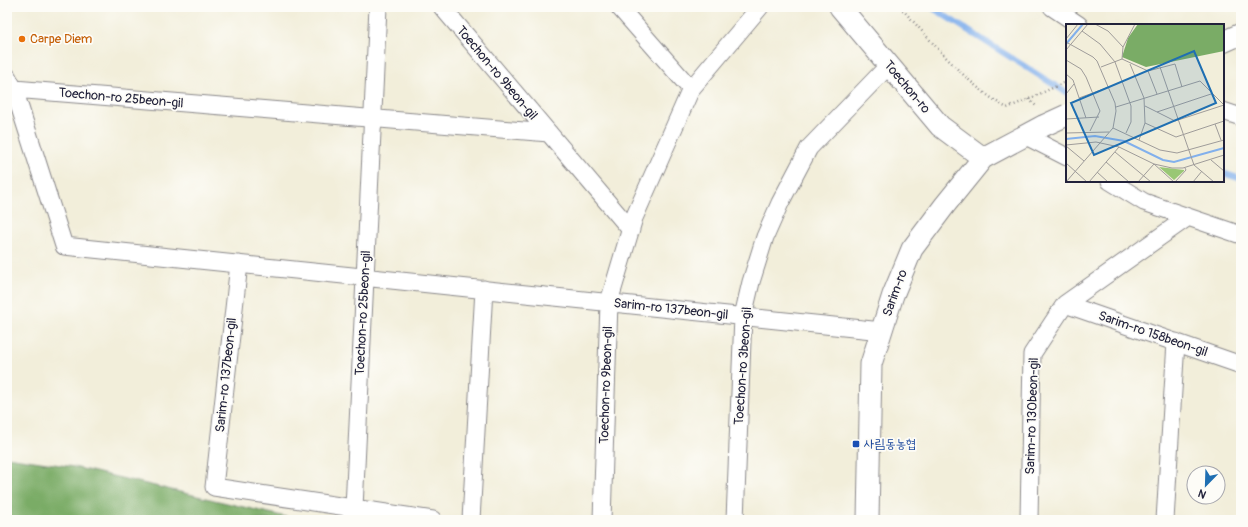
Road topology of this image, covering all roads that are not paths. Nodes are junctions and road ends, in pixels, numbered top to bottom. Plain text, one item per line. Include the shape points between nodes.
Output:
1 (378, 7) edge
2 (442, 7) edge
3 (619, 7) edge
4 (760, 7) edge
5 (840, 7) edge
6 (1052, 7) edge
7 (1078, 24) edge
8 (1241, 34) edge
9 (1224, 42) edge
10 (889, 66) junction
11 (10, 83) edge
12 (691, 89) junction
13 (1224, 112) edge
14 (1066, 115) edge
15 (1241, 117) edge
16 (372, 119) junction
17 (549, 133) junction
18 (1024, 136) junction
19 (1066, 157) edge
20 (983, 158) junction
21 (1112, 182) edge
22 (1188, 217) junction
23 (631, 230) junction
24 (1241, 235) edge
25 (239, 264) junction
26 (365, 277) junction
27 (484, 290) junction
28 (609, 302) junction
29 (1065, 304) junction
30 (743, 316) junction
31 (882, 331) junction
32 (1176, 342) junction
33 (1241, 365) edge
34 (354, 508) junction
35 (433, 520) edge
36 (471, 520) edge
37 (602, 520) edge
38 (735, 520) edge
39 (868, 520) edge
40 (1028, 520) edge
41 (1165, 520) edge

1 - 16 street, Toechon-ro 25beon-gil
2 - 17 street, Toechon-ro 9beon-gil
3 - 12 street
4 - 12 street, Toechon-ro 9beon-gil
5 - 10 street, Toechon-ro
6 - 7 street
8 - 9 street
10 - 20 street, Toechon-ro via 940,126
10 - 30 street, Toechon-ro 3beon-gil via 810,148 780,203 765,238
11 - 16 street, Toechon-ro 25beon-gil
11 - 25 street, Sarim-ro 137beon-gil via 64,246
12 - 23 street, Toechon-ro 9beon-gil
13 - 15 street
14 - 18 street, Sarim-ro, bridge
16 - 17 street, Toechon-ro 25beon-gil
16 - 26 street, Toechon-ro 25beon-gil
17 - 23 street, Toechon-ro 9beon-gil
18 - 19 street
18 - 20 street, Sarim-ro
20 - 31 street, Sarim-ro via 912,249 893,295
21 - 22 street via 1144,202
22 - 24 street
22 - 29 street, Sarim-ro 130beon-gil
23 - 28 street, Toechon-ro 9beon-gil
25 - 26 street, Sarim-ro 137beon-gil
25 - 34 street, Sarim-ro 137beon-gil via 214,487
26 - 27 street, Sarim-ro 137beon-gil
26 - 34 street, Toechon-ro 25beon-gil
27 - 28 street, Sarim-ro 137beon-gil
27 - 36 street
28 - 30 street, Sarim-ro 137beon-gil
28 - 37 street, Toechon-ro 9beon-gil
29 - 32 street, Sarim-ro 158beon-gil
29 - 40 street, Sarim-ro 130beon-gil via 1032,354
30 - 31 street, Sarim-ro 137beon-gil
30 - 38 street, Toechon-ro 3beon-gil
31 - 39 street, Sarim-ro via 871,364
32 - 33 street, Sarim-ro 158beon-gil
32 - 41 street
34 - 35 street

